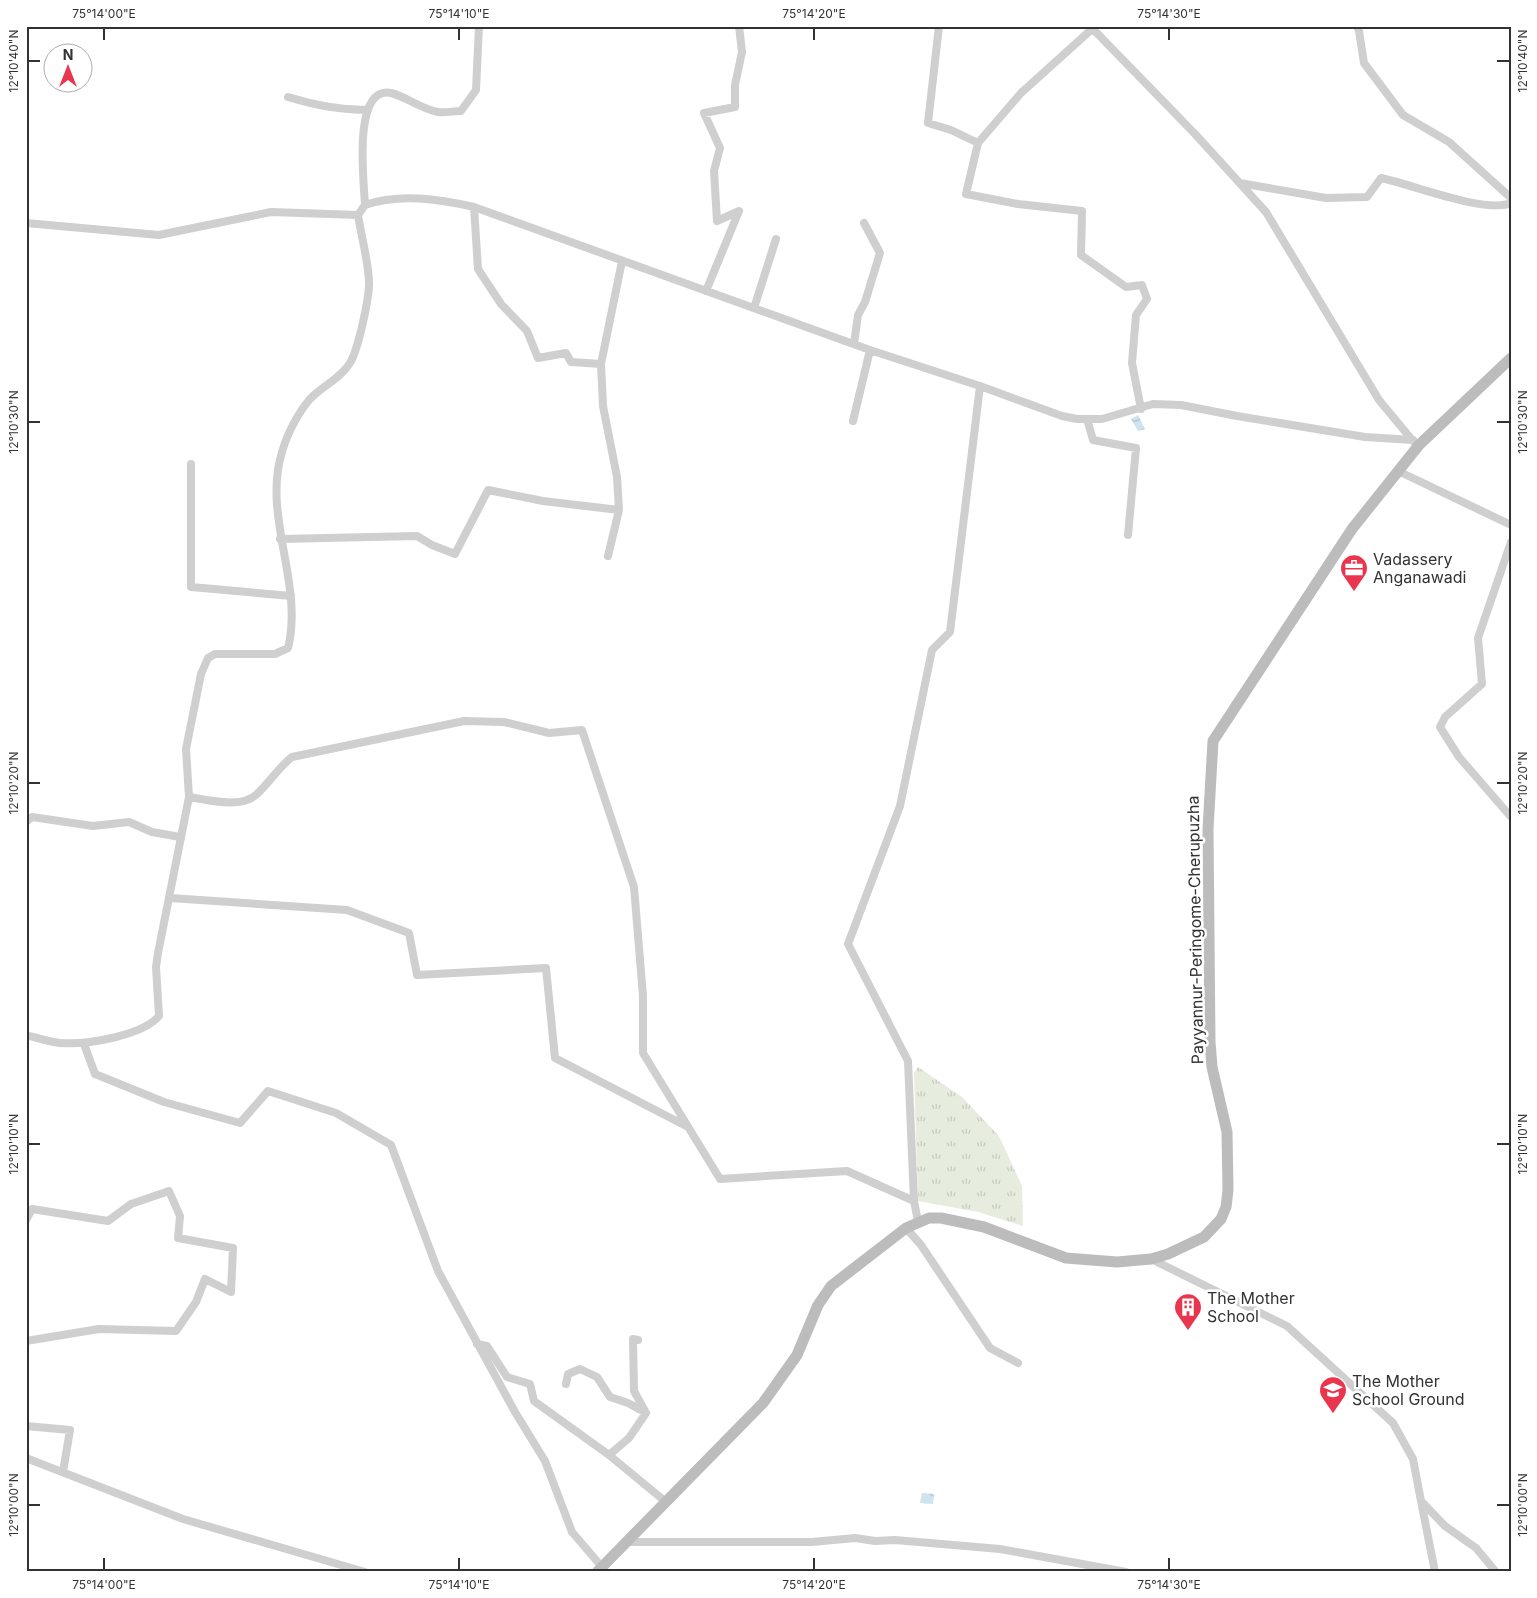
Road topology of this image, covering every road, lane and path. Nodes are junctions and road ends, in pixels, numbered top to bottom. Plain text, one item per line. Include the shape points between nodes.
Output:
1 (479, 26) edge
2 (739, 26) edge
3 (939, 26) edge
4 (1356, 26) edge
5 (1091, 27) edge
6 (288, 97) dead end
7 (367, 110) junction
8 (978, 143) junction
9 (1240, 183) junction
10 (1511, 198) edge
11 (1511, 203) edge
12 (365, 205) junction
13 (474, 207) junction
14 (358, 215) junction
15 (26, 223) edge
16 (864, 223) dead end
17 (776, 239) dead end
18 (622, 262) junction
19 (706, 291) junction
20 (754, 308) junction
21 (854, 344) junction
22 (870, 350) junction
23 (1511, 358) edge
24 (601, 364) junction
25 (980, 386) junction
26 (1141, 409) junction
27 (1087, 419) junction
28 (853, 421) dead end
29 (1416, 443) junction
30 (191, 464) dead end
31 (1398, 471) junction
32 (619, 510) junction
33 (1511, 525) edge
34 (1128, 535) dead end
35 (280, 539) junction
36 (1511, 542) edge
37 (608, 556) dead end
38 (291, 596) junction
39 (190, 797) junction
40 (1511, 817) edge
41 (26, 822) edge
42 (180, 837) junction
43 (170, 898) junction
44 (26, 1035) edge
45 (84, 1044) junction
46 (688, 1128) junction
47 (914, 1201) junction
48 (26, 1220) edge
49 (918, 1221) junction
50 (906, 1228) junction
51 (1151, 1259) junction
52 (638, 1340) dead end
53 (26, 1341) edge
54 (478, 1344) junction
55 (1018, 1363) dead end
56 (566, 1384) dead end
57 (646, 1413) junction
58 (26, 1426) edge
59 (609, 1455) junction
60 (26, 1458) edge
61 (64, 1472) junction
62 (1421, 1501) junction
63 (666, 1502) junction
64 (625, 1542) junction
65 (599, 1569) edge
66 (364, 1572) edge
67 (1126, 1572) edge
68 (1435, 1572) edge
69 (1496, 1572) edge

1 - 7 street via 476,90 461,111 438,112 383,93 370,102
2 - 19 street via 742,52 736,107 704,114 720,148 714,172 717,221 739,211
3 - 8 street via 928,123
4 - 10 street via 1364,63 1403,114 1449,142
5 - 8 street via 1021,93
5 - 9 street
6 - 7 street via 319,106
7 - 12 street via 363,139
8 - 26 street via 966,194 1082,211 1081,255 1126,287 1142,285 1147,299 1136,315 1132,363
9 - 11 street via 1337,199 1367,197 1381,178 1410,184 1448,198 1490,205
9 - 29 street via 1266,212 1379,400
12 - 13 street via 385,199 442,200
12 - 14 street
13 - 18 street
13 - 24 street via 478,268 501,304 527,331 538,358 566,354 571,362
14 - 15 street via 271,212 159,235
14 - 35 street via 369,286 360,334 350,363 310,398 281,453 277,485
16 - 21 street via 880,253 858,315
17 - 20 street
18 - 19 street
18 - 24 street
19 - 20 street
20 - 21 street
21 - 22 street
22 - 25 street
22 - 28 street
23 - 29 main road, Payyannur-Peringome-Cherupuzha
24 - 32 street via 603,406 617,477
25 - 27 street via 1062,416
25 - 47 street via 950,632 932,650 900,806 848,944 908,1061
26 - 27 street via 1102,419
26 - 29 street via 1154,404 1181,405
27 - 34 street via 1093,440 1136,448
29 - 31 main road, Payyannur-Peringome-Cherupuzha
30 - 38 street via 191,587
31 - 33 street
31 - 51 main road, Payyannur-Peringome-Cherupuzha via 1352,529 1213,740 1208,829 1210,1042 1212,1067 1227,1132 1226,1207 1217,1225 1204,1237
32 - 35 street via 543,502 488,490 455,554 417,536
32 - 37 street
35 - 38 street
36 - 40 street via 1478,638 1482,684 1445,717 1440,727 1459,758
38 - 39 street via 292,633 288,648 275,654 225,653 208,658 196,691 186,749
39 - 42 street
39 - 46 street via 236,802 248,800 256,795 277,768 292,757 464,722 504,722 549,733 582,730 634,887 643,996 643,1053
41 - 42 street via 32,818 93,826 129,822 152,832
42 - 43 street
43 - 45 street via 156,967 158,1016 153,1022 126,1034
43 - 46 street via 347,910 409,933 417,975 546,968 555,1058
44 - 45 street via 59,1043
45 - 54 street via 95,1074 164,1102 240,1124 268,1091 336,1112 391,1145 438,1271
46 - 47 street via 720,1180 847,1171
47 - 49 street
48 - 53 street via 32,1209 108,1221 131,1204 169,1191 180,1216 178,1238 233,1248 231,1292 206,1279 196,1302 176,1331 99,1329
49 - 50 main road, Payyannur-Peringome-Cherupuzha
49 - 51 main road, Payyannur-Peringome-Cherupuzha via 941,1218 984,1227 1066,1258 1117,1262
50 - 55 street via 990,1348
50 - 63 main road, Payyannur-Peringome-Cherupuzha via 831,1286 818,1305 797,1355 778,1384
51 - 62 street via 1287,1326 1393,1423 1413,1459
52 - 57 street via 632,1339 634,1391
54 - 59 street via 487,1346 507,1377 530,1384 534,1401
54 - 65 street via 545,1461 572,1532
56 - 57 street via 568,1374 580,1369 597,1377 610,1397
57 - 59 street via 629,1438
58 - 61 street via 70,1430
59 - 63 street
60 - 61 street
61 - 66 street via 183,1519
62 - 68 street
62 - 69 street via 1445,1526 1476,1548
63 - 64 main road, Payyannur-Peringome-Cherupuzha
64 - 65 main road, Payyannur-Peringome-Cherupuzha
64 - 67 street via 895,1540 1000,1549

